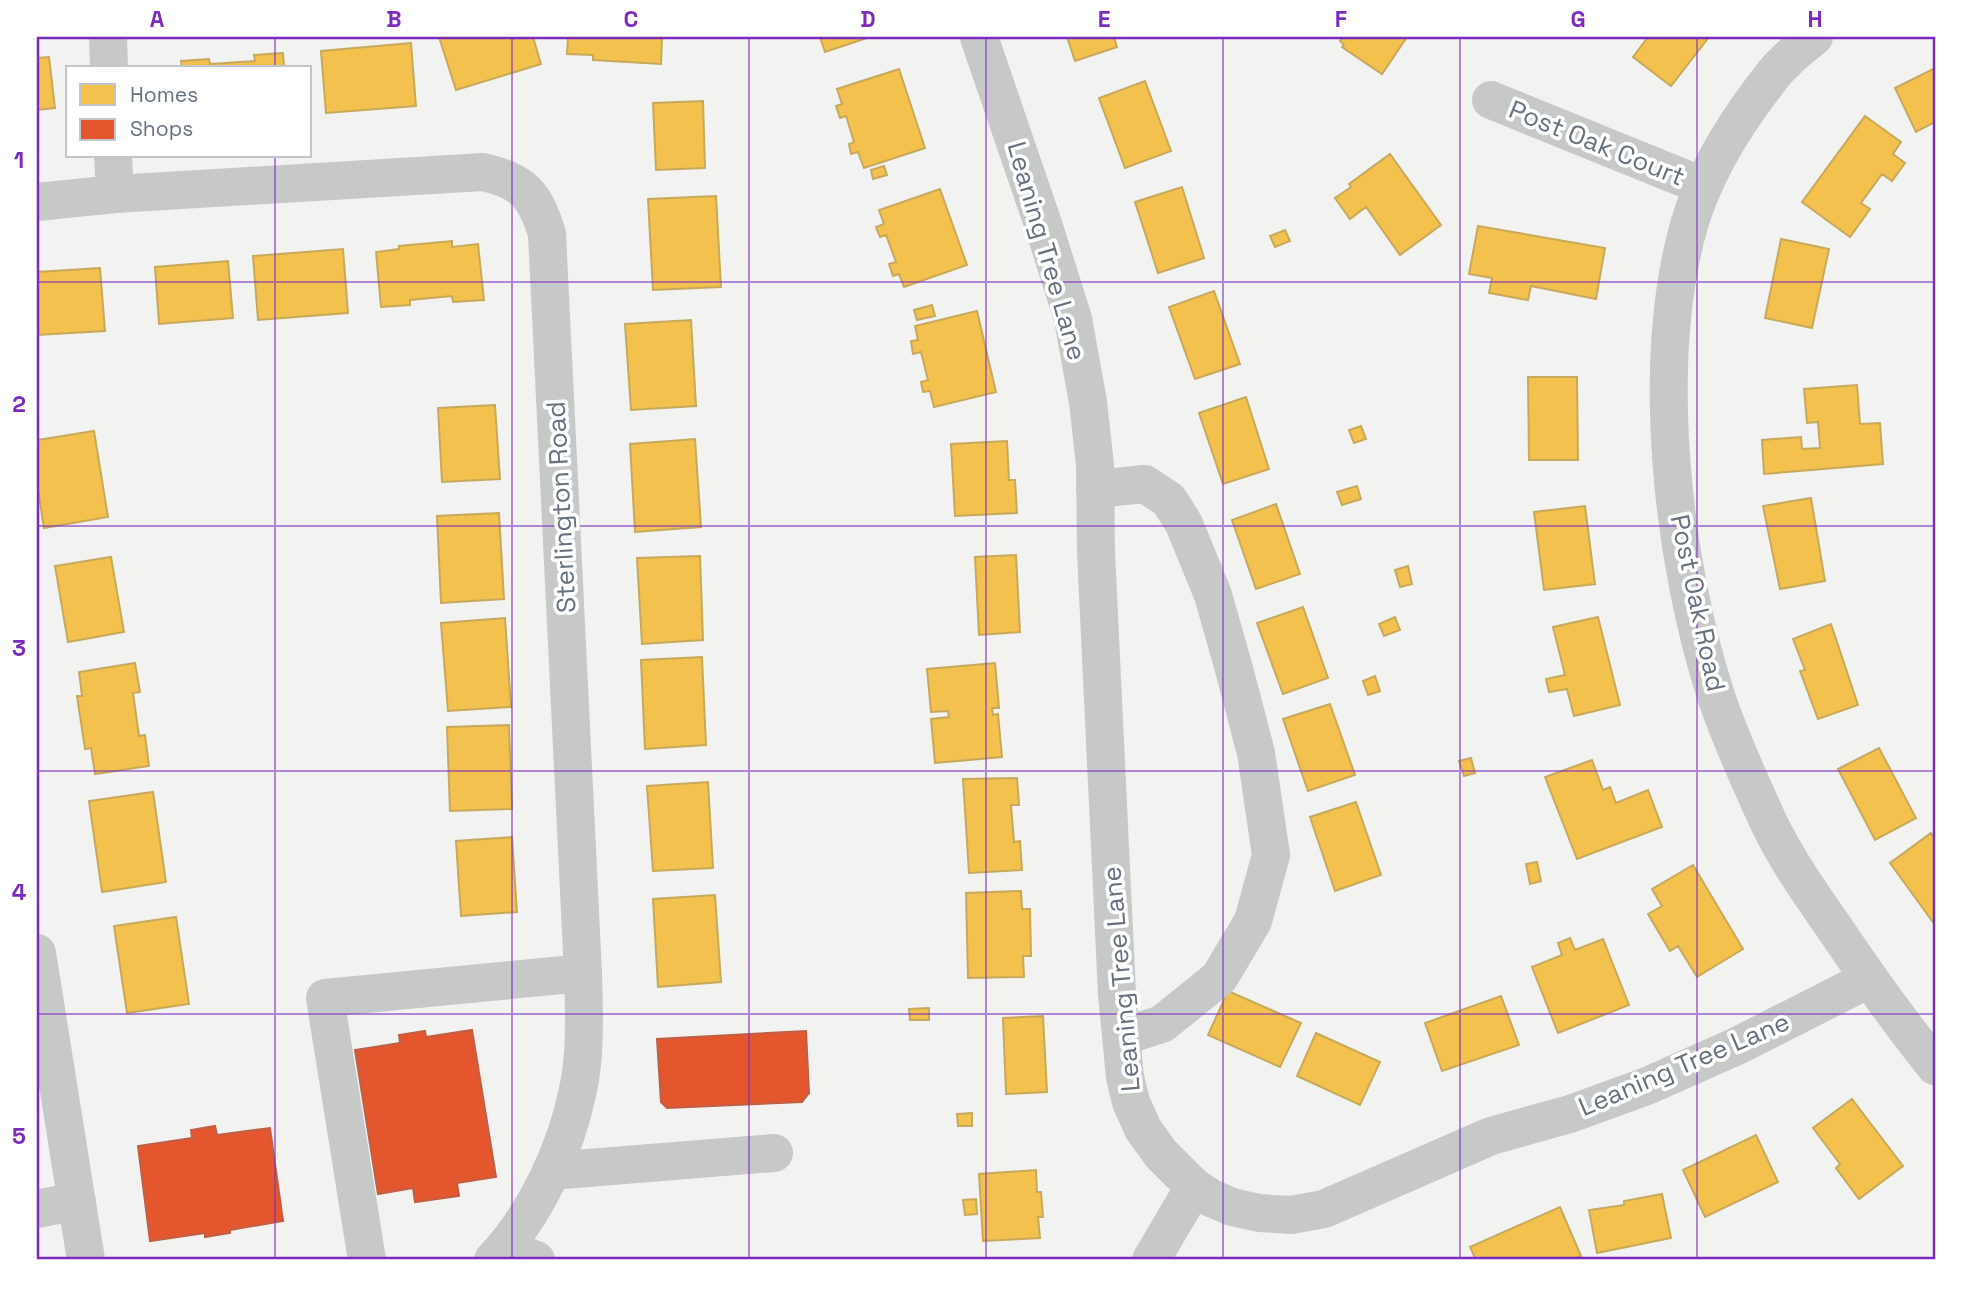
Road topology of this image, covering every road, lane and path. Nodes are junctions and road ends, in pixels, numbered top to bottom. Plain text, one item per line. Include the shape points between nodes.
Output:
1 (107, 37) edge
2 (979, 37) edge
3 (1814, 37) edge
4 (109, 66) edge
5 (1491, 100) dead end
6 (113, 158) edge
7 (1703, 187) junction
8 (115, 194) junction
9 (37, 202) edge
10 (1095, 489) junction
11 (37, 953) edge
12 (583, 973) junction
13 (1869, 979) junction
14 (1121, 1037) junction
15 (1935, 1066) edge
16 (774, 1153) dead end
17 (551, 1171) junction
18 (1194, 1187) junction
19 (77, 1201) junction
20 (37, 1209) edge
21 (511, 1256) edge
22 (86, 1260) edge
23 (367, 1260) edge
24 (1151, 1260) edge

1 - 4 street
2 - 10 street, Leaning Tree Lane via 1073,319 1088,402
3 - 7 street, Post Oak Road via 1782,64 1748,108 1723,144
5 - 7 street, Post Oak Court
6 - 8 street
7 - 13 street, Post Oak Road via 1689,225 1675,293 1669,373 1680,547 1717,700 1769,822 1795,870
8 - 9 street, Sterlington Road
8 - 12 street, Sterlington Road via 483,172 505,177 524,189 539,208 547,234
10 - 14 street, Leaning Tree Lane
10 - 14 street via 1145,484 1169,500 1184,524 1213,594 1256,753 1270,855 1253,921 1219,978 1162,1024
11 - 19 street
12 - 17 street, Sterlington Road via 584,1032 578,1090
12 - 23 street via 325,998
13 - 15 street, Post Oak Road
13 - 18 street, Leaning Tree Lane via 1647,1086 1491,1136 1324,1209 1292,1215 1259,1213 1232,1207
14 - 18 street, Leaning Tree Lane via 1125,1077 1143,1129
16 - 17 street
17 - 21 street, Sterlington Road
18 - 24 street
19 - 20 street
19 - 22 street

